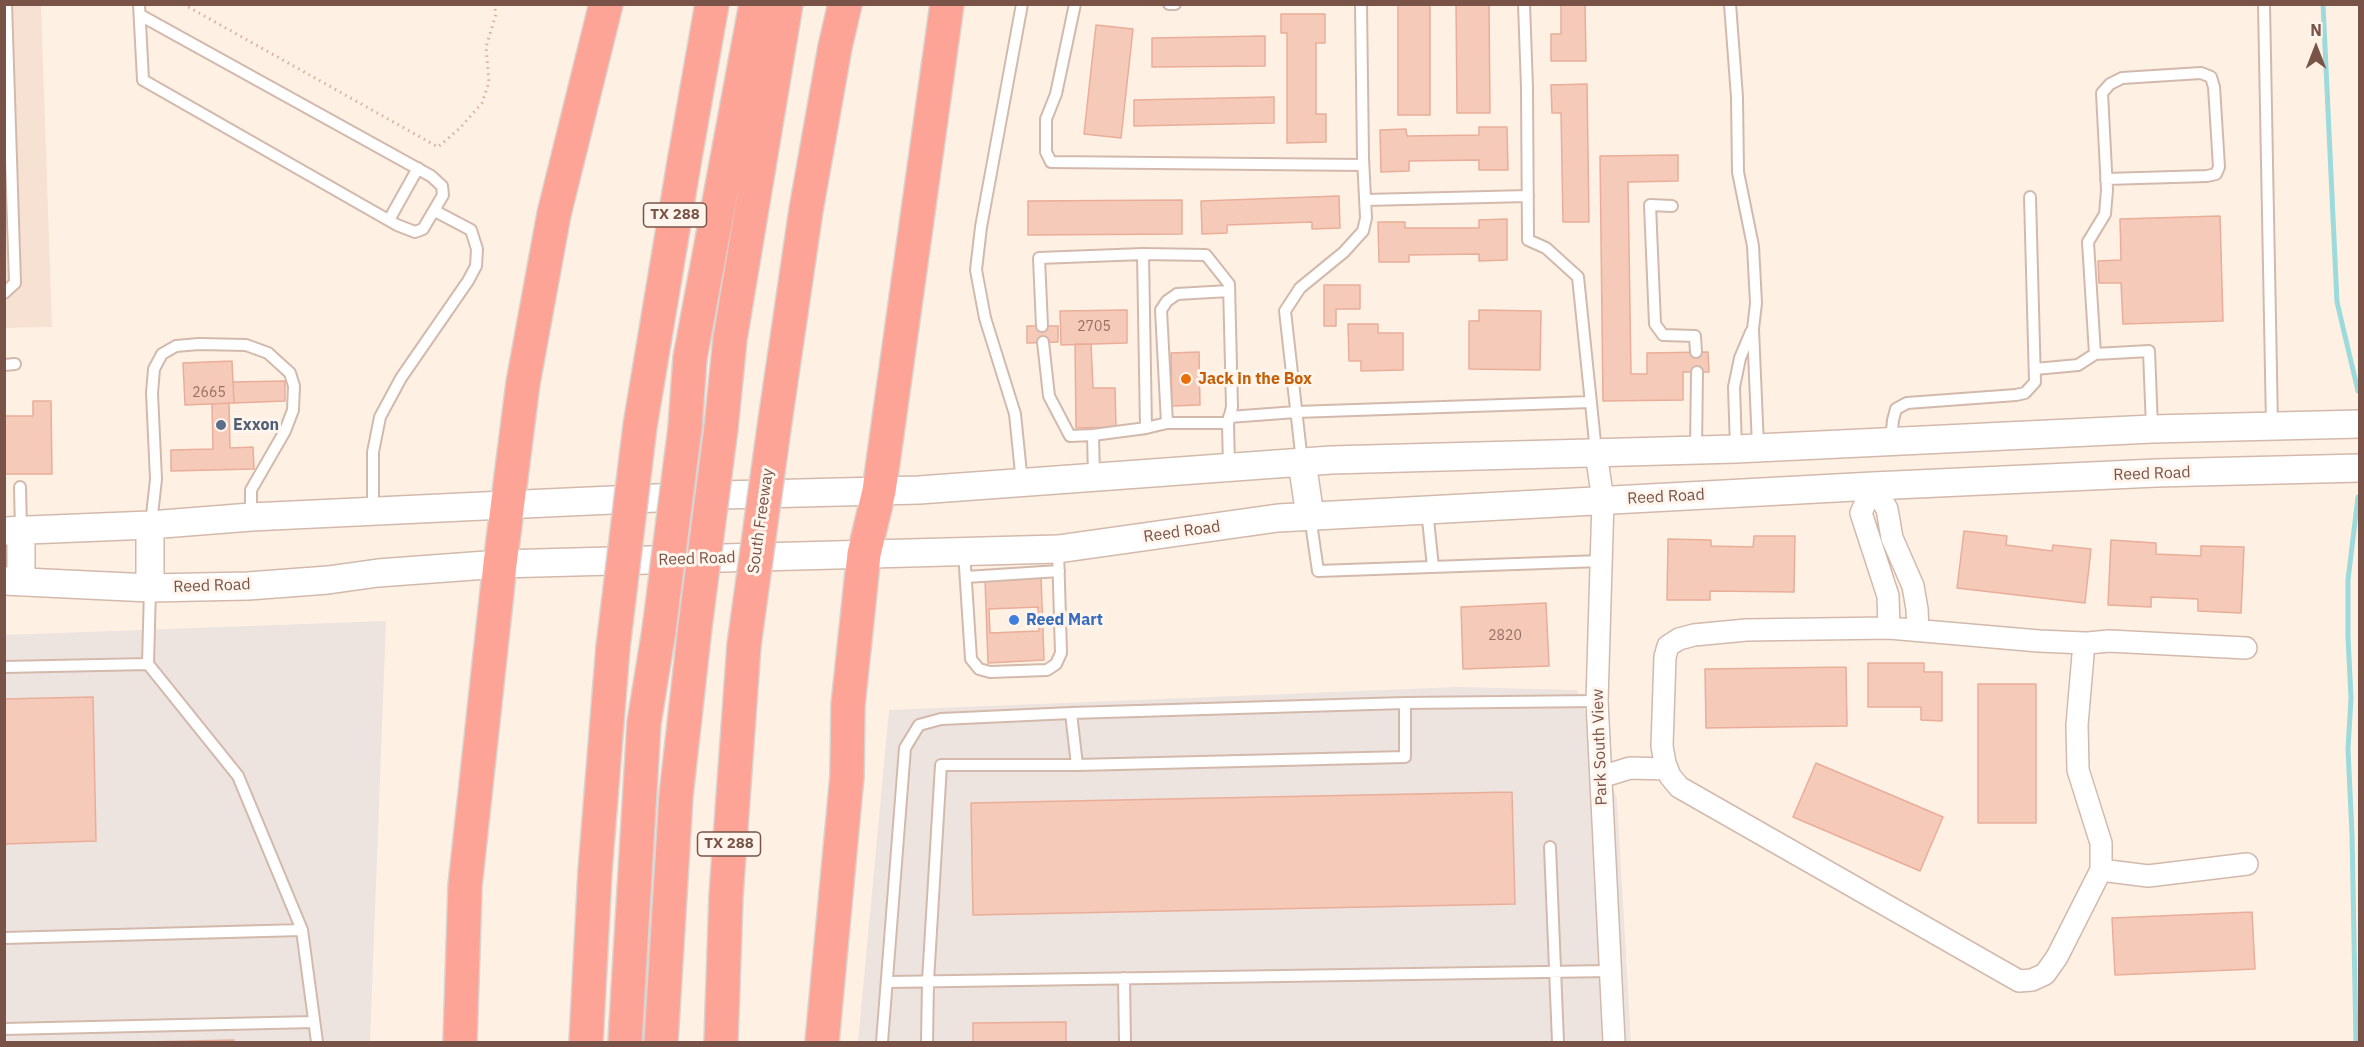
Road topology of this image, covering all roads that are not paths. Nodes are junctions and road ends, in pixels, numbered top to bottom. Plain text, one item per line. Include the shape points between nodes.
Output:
1 (6, 4) edge
2 (606, 4) edge
3 (712, 4) edge
4 (756, 4) edge
5 (786, 4) edge
6 (845, 4) edge
7 (946, 4) edge
8 (1022, 4) edge
9 (1075, 4) edge
10 (1169, 4) edge
11 (1175, 4) edge
12 (1361, 4) edge
13 (1524, 4) edge
14 (1730, 4) edge
15 (2264, 4) edge
16 (140, 10) edge
17 (1363, 165) junction
18 (418, 168) junction
19 (2106, 179) junction
20 (1528, 196) junction
21 (2030, 197) dead end
22 (1365, 200) junction
23 (1671, 206) dead end
24 (435, 211) junction
25 (389, 220) junction
26 (1143, 254) junction
27 (1229, 291) junction
28 (4, 293) edge
29 (1042, 326) dead end
30 (1753, 328) junction
31 (1043, 342) dead end
32 (1696, 352) dead end
33 (2095, 354) junction
34 (2035, 369) junction
35 (1697, 372) dead end
36 (1591, 402) junction
37 (1296, 412) junction
38 (1229, 420) junction
39 (1167, 423) junction
40 (2360, 424) edge
41 (2272, 426) junction
42 (1146, 428) junction
43 (2152, 429) junction
44 (1093, 435) junction
45 (1880, 442) junction
46 (1747, 447) junction
47 (1696, 450) junction
48 (1596, 453) junction
49 (1302, 462) junction
50 (1229, 468) junction
51 (2360, 468) edge
52 (2156, 474) junction
53 (1094, 478) junction
54 (1022, 483) junction
55 (1873, 486) junction
56 (20, 487) dead end
57 (879, 491) junction
58 (1603, 500) junction
59 (509, 504) junction
60 (1427, 510) junction
61 (373, 511) junction
62 (1310, 516) junction
63 (251, 517) junction
64 (150, 525) junction
65 (13, 530) edge
66 (864, 554) junction
67 (1058, 560) junction
68 (1601, 561) junction
69 (500, 564) junction
70 (965, 564) junction
71 (1433, 567) junction
72 (13, 582) edge
73 (150, 588) junction
74 (1889, 628) junction
75 (1918, 630) junction
76 (2084, 643) junction
77 (2246, 648) dead end
78 (148, 664) junction
79 (4, 667) edge
80 (1597, 701) junction
81 (1405, 703) junction
82 (1071, 713) junction
83 (1077, 765) junction
84 (1667, 769) junction
85 (1601, 777) junction
86 (1550, 847) dead end
87 (2247, 864) dead end
88 (2101, 870) junction
89 (302, 930) junction
90 (4, 938) edge
91 (1610, 971) junction
92 (1556, 973) junction
93 (1124, 978) junction
94 (928, 981) junction
95 (888, 982) junction
96 (314, 1022) junction
97 (4, 1029) edge
98 (317, 1042) edge
99 (460, 1042) edge
100 (586, 1042) edge
101 (625, 1042) edge
102 (661, 1042) edge
103 (721, 1042) edge
104 (822, 1042) edge
105 (882, 1042) edge
106 (927, 1042) edge
107 (1125, 1042) edge
108 (1558, 1042) edge
109 (1614, 1042) edge

1 - 28 lane via 15,283
2 - 59 highway via 554,214 523,383
3 - 100 highway, TX 288, bridge via 640,426 613,647 594,871
4 - 101 highway, bridge via 690,358 685,428 644,723
5 - 102 highway, bridge via 730,339 695,627 676,796
6 - 103 highway, South Freeway / TX 288, bridge via 806,210 744,645 726,896
7 - 57 highway
8 - 54 lane via 976,270 1015,414
9 - 17 lane via 1056,94 1046,119 1046,152 1052,162
10 - 11 lane
12 - 17 lane
13 - 20 lane
14 - 30 lane via 1738,172 1753,246
15 - 41 lane
16 - 18 lane
16 - 25 lane via 143,80
17 - 22 lane
18 - 24 lane via 442,186 443,195
18 - 25 lane
19 - 19 lane via 2102,93 2110,84 2122,78 2201,73 2211,78 2219,167 2216,174
19 - 33 lane via 2105,214 2088,242
20 - 22 lane
20 - 36 lane via 1528,240 1546,248 1578,277
21 - 34 lane
22 - 37 lane via 1363,231 1300,288 1285,311
23 - 32 lane via 1650,205 1655,324 1664,335 1695,336
24 - 25 lane via 423,229 415,232
24 - 61 lane via 471,230 477,249 476,266 401,378 380,417 373,452
26 - 27 lane via 1206,255
26 - 29 lane via 1039,258
26 - 42 lane
27 - 38 lane
27 - 39 lane via 1177,294 1161,310
30 - 46 lane
30 - 46 lane via 1740,358 1734,387
31 - 44 lane via 1049,396 1070,436
33 - 34 lane via 2078,365
33 - 43 lane via 2149,351
34 - 45 lane via 2035,382 2025,393 1907,403 1896,409
35 - 47 lane
36 - 37 lane
36 - 48 lane
37 - 38 lane
37 - 49 lane
38 - 39 lane
38 - 50 lane
39 - 42 lane
40 - 41 street
41 - 43 street
42 - 44 lane
43 - 45 street
43 - 52 street
44 - 53 lane
45 - 46 street
45 - 55 street
46 - 47 street
47 - 48 street
48 - 49 street
48 - 58 street, Park South View
49 - 50 street
49 - 62 street
50 - 53 street
51 - 52 street, Reed Road
52 - 55 street, Reed Road
53 - 54 street
54 - 57 street
55 - 58 street, Reed Road
55 - 74 street via 1861,513 1888,596
55 - 75 street via 1887,509 1892,538 1912,586
56 - 65 lane
57 - 59 street
57 - 66 highway
58 - 60 street, Reed Road
58 - 68 street, Park South View
59 - 61 street
59 - 69 highway
60 - 62 street, Reed Road
60 - 71 lane
61 - 63 street
62 - 67 street, Reed Road via 1278,518
62 - 71 lane via 1318,571
63 - 64 street
63 - 64 lane via 251,490 285,430 293,410 294,386 290,373 267,353 246,345 199,344 176,346 162,354 154,369 156,478
64 - 65 street
64 - 73 street
65 - 72 street
66 - 69 street, Reed Road
66 - 70 street, Reed Road
66 - 104 highway via 849,705 848,776
67 - 70 street, Reed Road
67 - 70 lane via 1061,653 1056,664 1047,670 990,672 979,669 971,659
68 - 71 lane
68 - 80 street, Park South View
69 - 73 street, Reed Road via 248,586
69 - 99 highway via 465,886
72 - 73 street, Reed Road
73 - 78 lane
74 - 75 street
74 - 84 street via 1746,630 1679,639 1668,646 1665,657 1662,746
75 - 76 street
76 - 77 street
76 - 88 street via 2078,770 2101,843
78 - 79 lane
78 - 89 lane via 238,776
80 - 81 lane
80 - 85 street, Park South View
81 - 82 lane
81 - 83 lane via 1405,757
82 - 83 lane
82 - 95 lane via 941,719 919,725 905,748
83 - 94 lane via 941,765
84 - 85 street via 1630,768
84 - 88 street via 1679,786 2019,981 2045,974
85 - 91 street, Park South View
86 - 92 lane
87 - 88 street via 2148,876
89 - 90 lane
89 - 96 lane
91 - 92 lane
91 - 109 street, Park South View
92 - 93 lane
92 - 108 lane
93 - 94 lane
93 - 107 lane
94 - 95 lane
94 - 106 lane
95 - 105 lane
96 - 97 lane
96 - 98 lane

